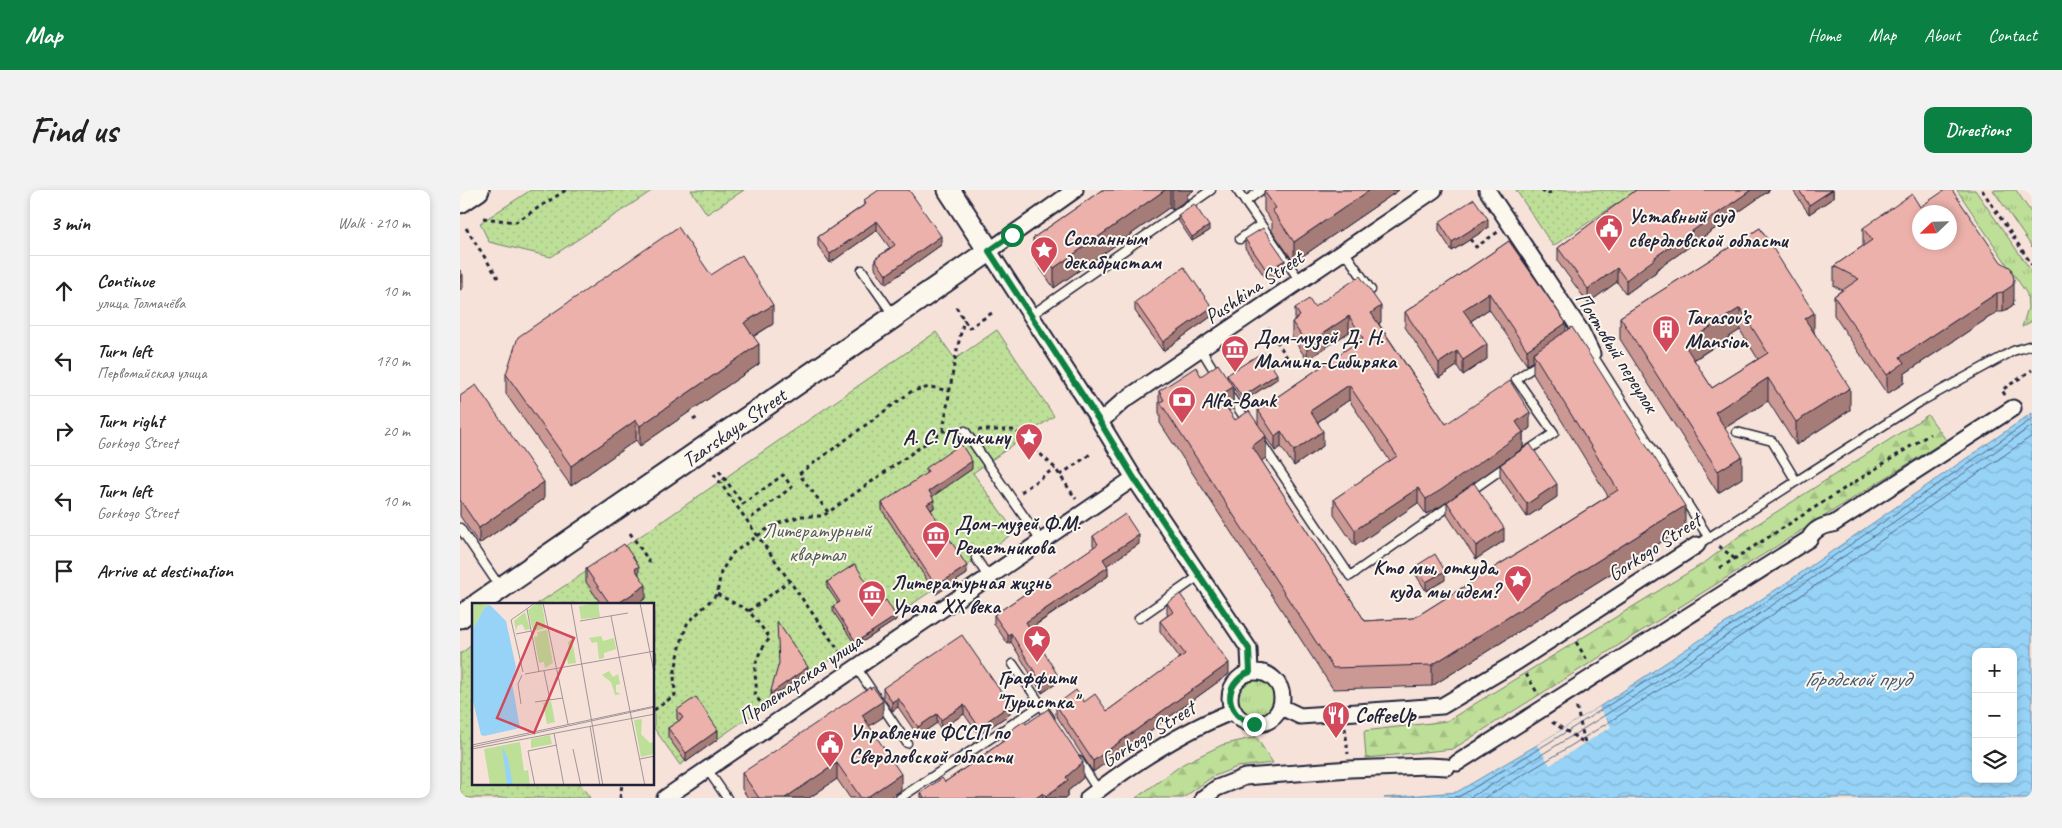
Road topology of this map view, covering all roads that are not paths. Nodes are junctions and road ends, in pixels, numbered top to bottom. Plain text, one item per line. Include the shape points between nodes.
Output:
1 (478, 190) edge
2 (949, 190) edge
3 (1211, 190) edge
4 (1237, 190) edge
5 (1261, 190) edge
6 (1434, 190) edge
7 (1488, 190) edge
8 (1072, 191) edge
9 (460, 202) edge
10 (1245, 202) junction
11 (1260, 226) junction
12 (1240, 239) dead end
13 (989, 251) junction
14 (1344, 251) junction
15 (862, 270) dead end
16 (1300, 281) junction
17 (1371, 290) edge
18 (1030, 316) junction
19 (895, 317) junction
20 (2032, 345) edge
21 (1200, 349) junction
22 (1592, 354) joint
23 (1546, 358) edge
24 (2013, 408) dead end
25 (1100, 422) junction
26 (965, 431) road end
27 (1737, 432) dead end
28 (1134, 478) junction
29 (1796, 481) junction
30 (460, 528) edge
31 (1040, 541) junction
32 (1703, 542) junction
33 (976, 558) dead end
34 (1199, 576) junction
35 (988, 577) junction
36 (501, 588) junction
37 (479, 603) edge
38 (472, 608) edge
39 (460, 617) edge
40 (1139, 618) dead end
41 (852, 664) junction
42 (1013, 664) dead end
43 (1250, 672) junction
44 (1041, 705) junction
45 (1281, 707) junction
46 (1234, 712) junction
47 (1057, 728) edge
48 (907, 743) dead end
49 (1073, 752) edge
50 (707, 769) junction
51 (1093, 794) edge
52 (665, 798) edge
53 (727, 798) edge
54 (900, 798) edge
55 (1203, 798) edge

1 - 9 street
2 - 13 street
3 - 18 lane
4 - 10 lane
5 - 10 lane
6 - 14 street, Pushkina Street
7 - 22 street, Почтовый переулок
8 - 13 street
10 - 11 lane
11 - 12 lane
11 - 16 lane
13 - 18 street
13 - 19 street, Tzarskaya Street
14 - 16 street, Pushkina Street
14 - 17 lane
15 - 19 lane
16 - 21 street, Pushkina Street
18 - 25 street
19 - 36 street, Tzarskaya Street
20 - 29 lane, Gorkogo Street via 2013,351 1920,402
21 - 23 lane via 1350,576 1554,432 1516,379
21 - 25 street, Pushkina Street via 1123,402
22 - 32 lane, Почтовый переулок
24 - 55 street via 1833,524 1813,532 1810,539 1596,674 1546,712 1452,765 1246,777 1217,788
25 - 28 street
26 - 31 lane
27 - 29 lane via 1772,441
28 - 31 street, Пролетарская улица
28 - 34 street
29 - 32 lane, Gorkogo Street
30 - 36 lane
31 - 35 street, Пролетарская улица
32 - 45 street, Gorkogo Street via 1442,706 1300,716
33 - 35 lane
34 - 40 lane
34 - 43 street via 1249,649
35 - 41 street, Пролетарская улица
36 - 37 street, Tzarskaya Street
38 - 39 street
41 - 48 lane
41 - 50 street, Пролетарская улица
42 - 44 lane
43 - 45 street via 1266,673 1273,678 1282,691
43 - 46 street via 1232,688 1230,696
44 - 47 lane
44 - 54 lane
45 - 46 street via 1263,723 1246,722
46 - 51 street, Gorkogo Street via 1214,718 1177,738
49 - 51 lane
50 - 52 street, Пролетарская улица
50 - 53 lane

